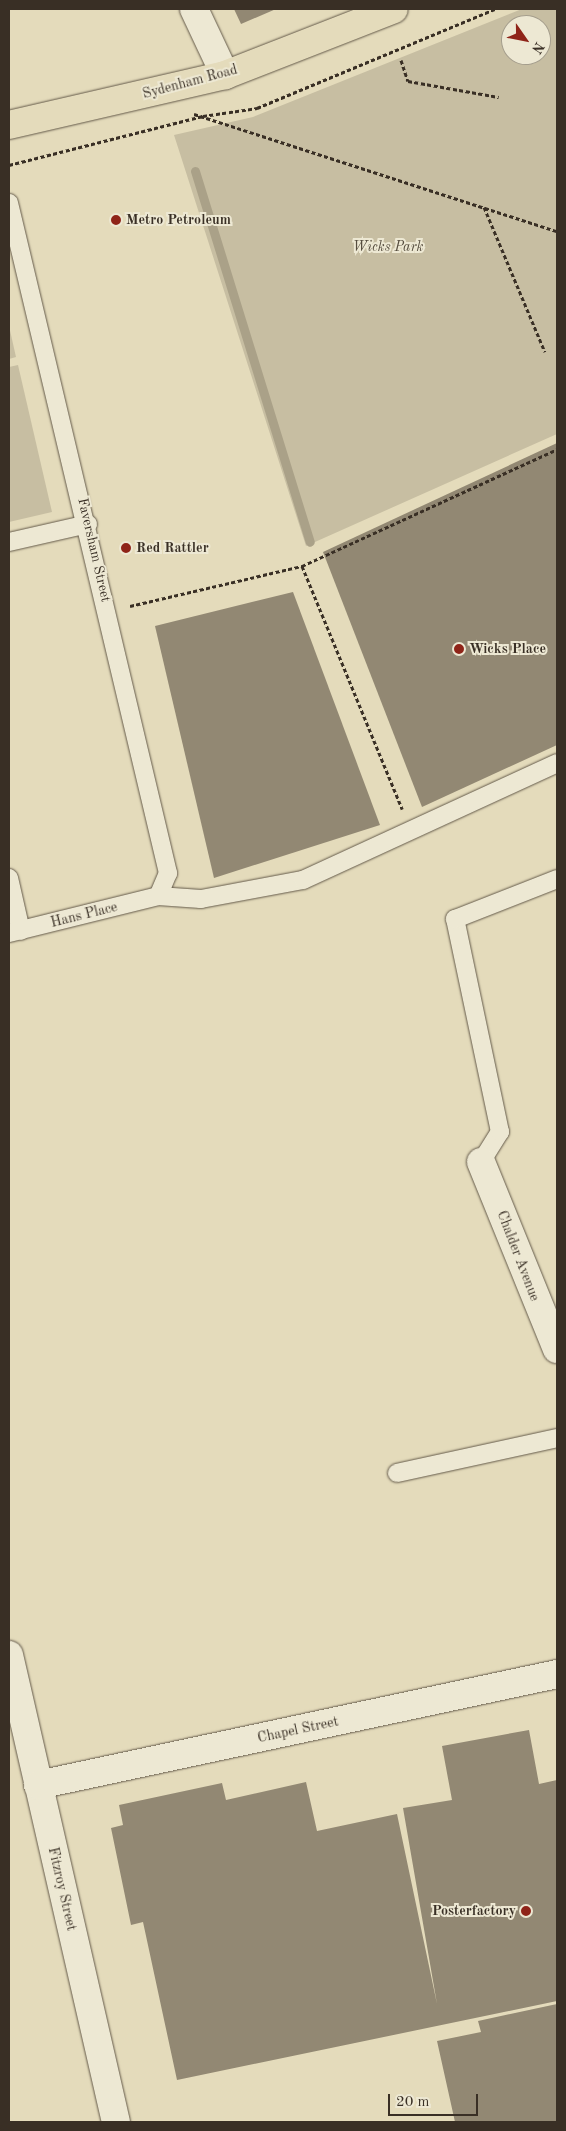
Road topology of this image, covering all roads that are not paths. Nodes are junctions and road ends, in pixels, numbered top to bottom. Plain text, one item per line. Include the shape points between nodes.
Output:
1 (194, 9) edge
2 (394, 9) edge
3 (225, 75) junction
4 (9, 125) edge
5 (9, 203) edge
6 (88, 524) junction
7 (9, 542) edge
8 (557, 763) edge
9 (9, 878) edge
10 (557, 879) edge
11 (158, 896) junction
12 (15, 932) edge
13 (481, 1162) joint
14 (554, 1338) edge
15 (557, 1438) edge
16 (397, 1473) dead end
17 (9, 1656) edge
18 (557, 1674) edge
19 (38, 1785) junction
20 (116, 2122) edge

1 - 3 street
2 - 3 main road, Sydenham Road
3 - 4 main road, Sydenham Road
5 - 6 lane, Faversham Street
6 - 7 lane
6 - 11 lane, Faversham Street via 168,873
8 - 11 lane, Hans Place via 303,880 201,899
9 - 12 lane
10 - 13 lane via 455,919 500,1132
11 - 12 lane, Hans Place
13 - 14 street, Chalder Avenue
15 - 16 lane
17 - 19 street, Fitzroy Street
18 - 19 street, Chapel Street
19 - 20 street, Fitzroy Street

